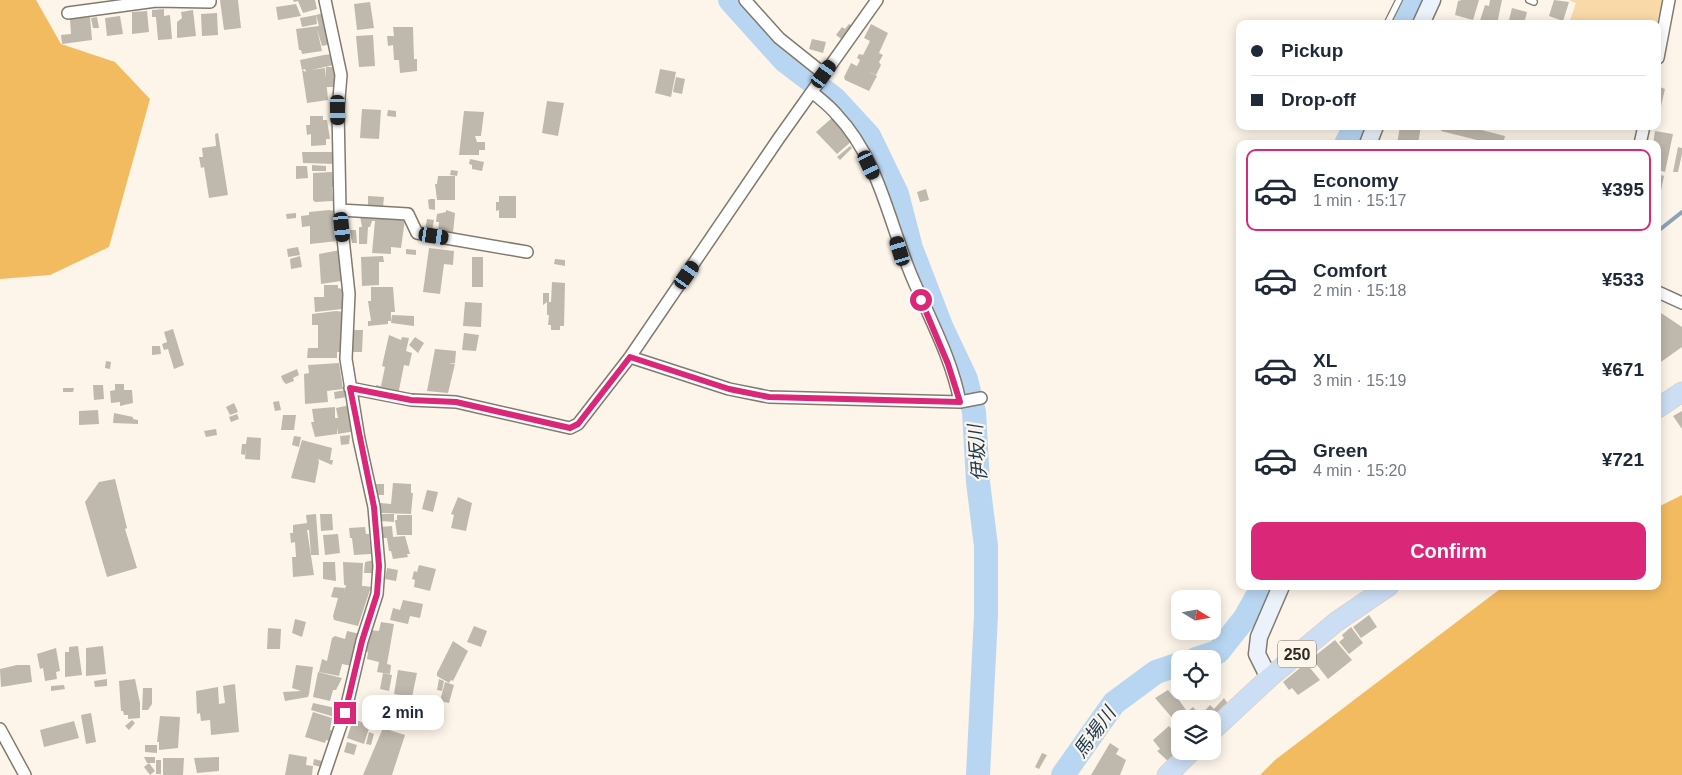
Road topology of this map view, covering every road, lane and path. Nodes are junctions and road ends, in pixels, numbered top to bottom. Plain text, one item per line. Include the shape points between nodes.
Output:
1 (156, 0) edge
2 (210, 0) edge
3 (325, 0) edge
4 (745, 0) edge
5 (877, 0) edge
6 (1399, 0) edge
7 (1432, 0) edge
8 (1669, 0) edge
9 (68, 13) dead end
10 (1389, 20) edge
11 (1424, 20) edge
12 (1661, 42) edge
13 (818, 83) junction
14 (340, 210) junction
15 (527, 252) dead end
16 (1661, 293) edge
17 (1682, 303) edge
18 (630, 357) junction
19 (350, 388) junction
20 (1682, 392) edge
21 (980, 398) dead end
22 (962, 402) junction
23 (1661, 406) edge
24 (1279, 590) edge
25 (1383, 590) edge
26 (1269, 678) junction
27 (1221, 723) edge
28 (0, 729) edge
29 (1182, 760) edge
30 (25, 775) edge
31 (324, 775) edge
32 (1166, 775) edge

1 - 2 street
1 - 9 street
3 - 14 street via 341,74 338,110
4 - 13 street
5 - 13 street
6 - 10 lane
7 - 11 main road
8 - 12 street
13 - 18 street
13 - 22 street via 862,151 882,193 900,251
14 - 15 street via 408,214 417,234
14 - 19 street via 349,294 346,359
16 - 17 street
18 - 19 street via 578,424 570,428 456,402 411,400
18 - 22 street via 729,389 769,397
19 - 31 street via 374,507 379,566 377,594 345,713
20 - 23 highway
21 - 22 street
24 - 26 main road via 1259,637 1257,654
25 - 26 highway, 250 via 1336,622
26 - 27 highway, 250
28 - 30 street
29 - 32 highway

